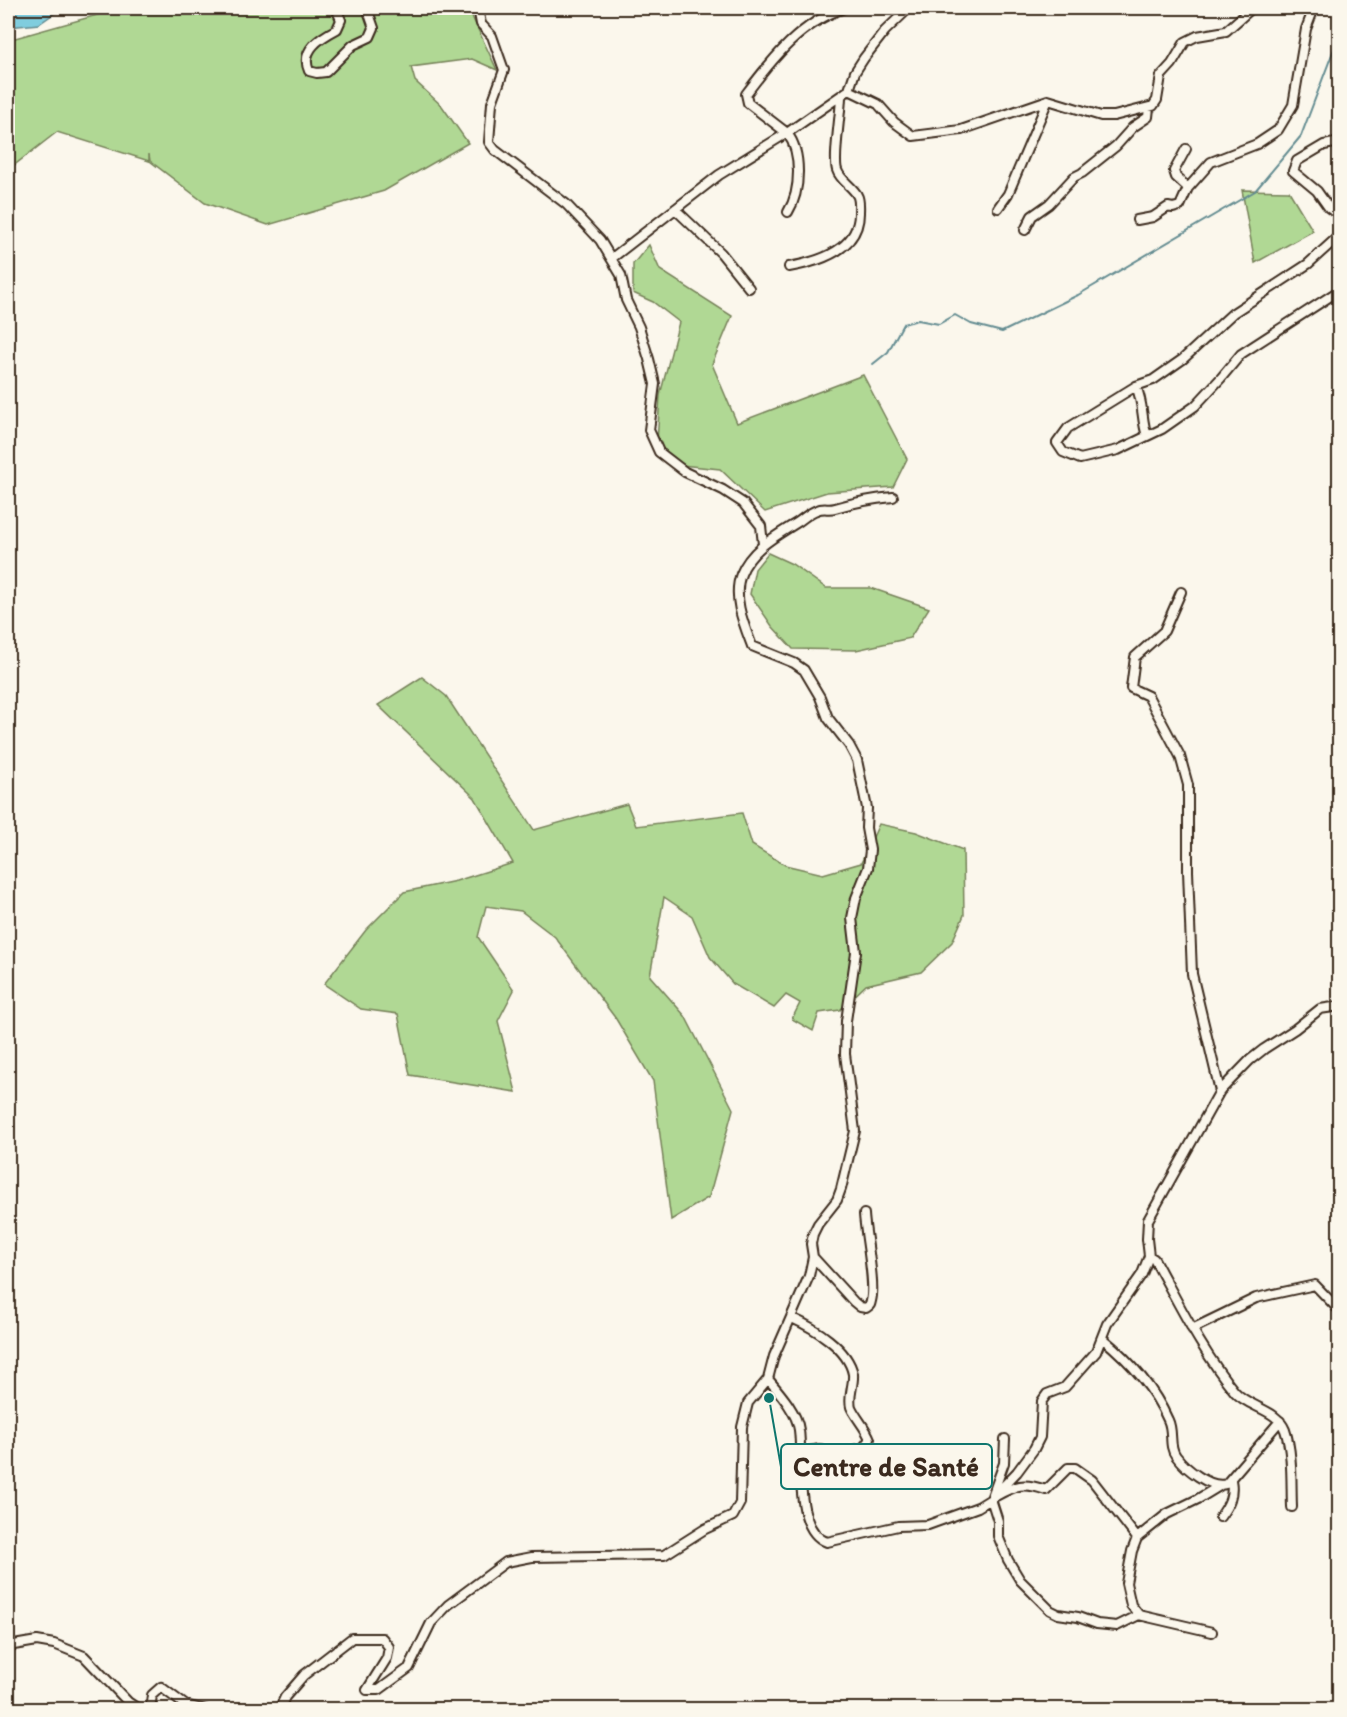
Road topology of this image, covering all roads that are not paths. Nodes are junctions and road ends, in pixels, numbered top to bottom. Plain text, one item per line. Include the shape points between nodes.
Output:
1 (336, 8) edge
2 (367, 8) edge
3 (478, 8) edge
4 (844, 8) edge
5 (909, 8) edge
6 (1251, 8) edge
7 (1314, 8) edge
8 (849, 90) junction
9 (841, 96) junction
10 (1048, 100) junction
11 (1149, 108) junction
12 (787, 133) junction
13 (1340, 142) edge
14 (1186, 149) dead end
15 (1188, 188) junction
16 (998, 208) dead end
17 (675, 209) junction
18 (788, 212) dead end
19 (1340, 216) edge
20 (1137, 220) dead end
21 (1025, 230) dead end
22 (1340, 236) edge
23 (612, 258) junction
24 (789, 267) dead end
25 (749, 288) dead end
26 (1340, 290) edge
27 (1136, 386) junction
28 (1147, 436) junction
29 (893, 497) dead end
30 (763, 544) junction
31 (1181, 592) dead end
32 (1340, 1006) edge
33 (1220, 1091) junction
34 (864, 1214) dead end
35 (1149, 1256) junction
36 (813, 1257) junction
37 (1340, 1311) edge
38 (792, 1318) junction
39 (1192, 1329) junction
40 (1102, 1338) junction
41 (768, 1379) junction
42 (1280, 1421) junction
43 (1005, 1439) dead end
44 (799, 1453) junction
45 (1231, 1480) junction
46 (1221, 1485) junction
47 (991, 1499) junction
48 (1292, 1507) dead end
49 (1220, 1517) dead end
50 (1137, 1538) junction
51 (1139, 1615) junction
52 (1212, 1632) dead end
53 (8, 1646) edge
54 (140, 1710) edge
55 (150, 1710) edge
56 (206, 1710) edge
57 (279, 1710) edge

1 - 2 street via 340,20 337,29 310,49 306,63 309,71 326,72 354,45 370,37 374,28
3 - 23 street via 481,24 492,36 504,70 492,103 489,142 566,204
4 - 12 street via 812,24 784,46 746,94 748,103
5 - 8 street via 864,58
6 - 11 street via 1226,31 1185,42 1161,76 1157,100
7 - 15 street via 1306,29 1293,105 1278,130 1257,144 1215,159
8 - 9 street
8 - 10 street via 878,104 913,136 962,130
9 - 12 street
9 - 24 street via 836,162 840,175 859,198 859,221 855,233 836,252
10 - 11 street via 1101,116
10 - 16 street via 1008,194
11 - 21 street via 1148,117 1074,177 1032,216
12 - 17 street via 719,175
12 - 18 street via 796,148 798,164 795,194
13 - 19 street via 1297,161 1293,171
14 - 15 street via 1174,171
15 - 20 street via 1180,206
17 - 23 street
17 - 25 street via 721,253
22 - 27 street via 1308,264 1233,313 1183,359 1153,380
23 - 30 street via 621,274 655,384 649,429 654,442 664,458 743,503 761,526
26 - 28 street via 1241,354 1195,406
27 - 28 street
27 - 28 street via 1068,428 1057,443 1064,452 1080,459 1118,450
29 - 30 street via 818,509
30 - 36 street via 749,560 739,587 739,605 752,646 804,670 828,718 849,745 857,760 867,808 870,850 852,918 856,952 845,1030 855,1131 837,1200 813,1234
31 - 33 street via 1164,631 1135,657 1131,688 1148,696 1180,756 1188,785 1192,974
32 - 33 street via 1320,1009 1250,1060
33 - 35 street via 1148,1220
34 - 36 street via 870,1305 860,1307 854,1302
35 - 39 street
35 - 40 street
36 - 38 street
37 - 39 street via 1315,1285 1256,1298
38 - 41 street
38 - 44 street via 827,1338 849,1365 853,1374 852,1408 870,1439 863,1448 834,1454 820,1449
39 - 42 street via 1236,1393
40 - 46 street via 1133,1366 1158,1401 1169,1422 1176,1456 1203,1478
40 - 47 street via 1081,1371 1042,1401 1040,1437 1034,1449
41 - 44 street via 799,1428
41 - 57 street via 748,1403 740,1452 740,1503 733,1516 664,1554 532,1557 506,1562 442,1611 431,1623 409,1668 379,1689 367,1690 387,1658 389,1647 382,1638 352,1638 304,1675 285,1696
42 - 45 street
42 - 48 street via 1290,1464
43 - 47 street via 1004,1463
44 - 47 street via 806,1517 819,1539 827,1542 898,1526 928,1524
45 - 46 street
45 - 49 street via 1230,1500
46 - 50 street via 1167,1514
47 - 50 street via 1023,1484 1046,1490 1068,1468 1075,1468 1092,1480
47 - 51 street via 998,1536 1008,1560 1020,1580 1050,1610 1117,1626
50 - 51 street via 1126,1583 1131,1605
51 - 52 street
53 - 54 street via 37,1641 84,1656
55 - 56 street via 152,1695 161,1687 185,1705

